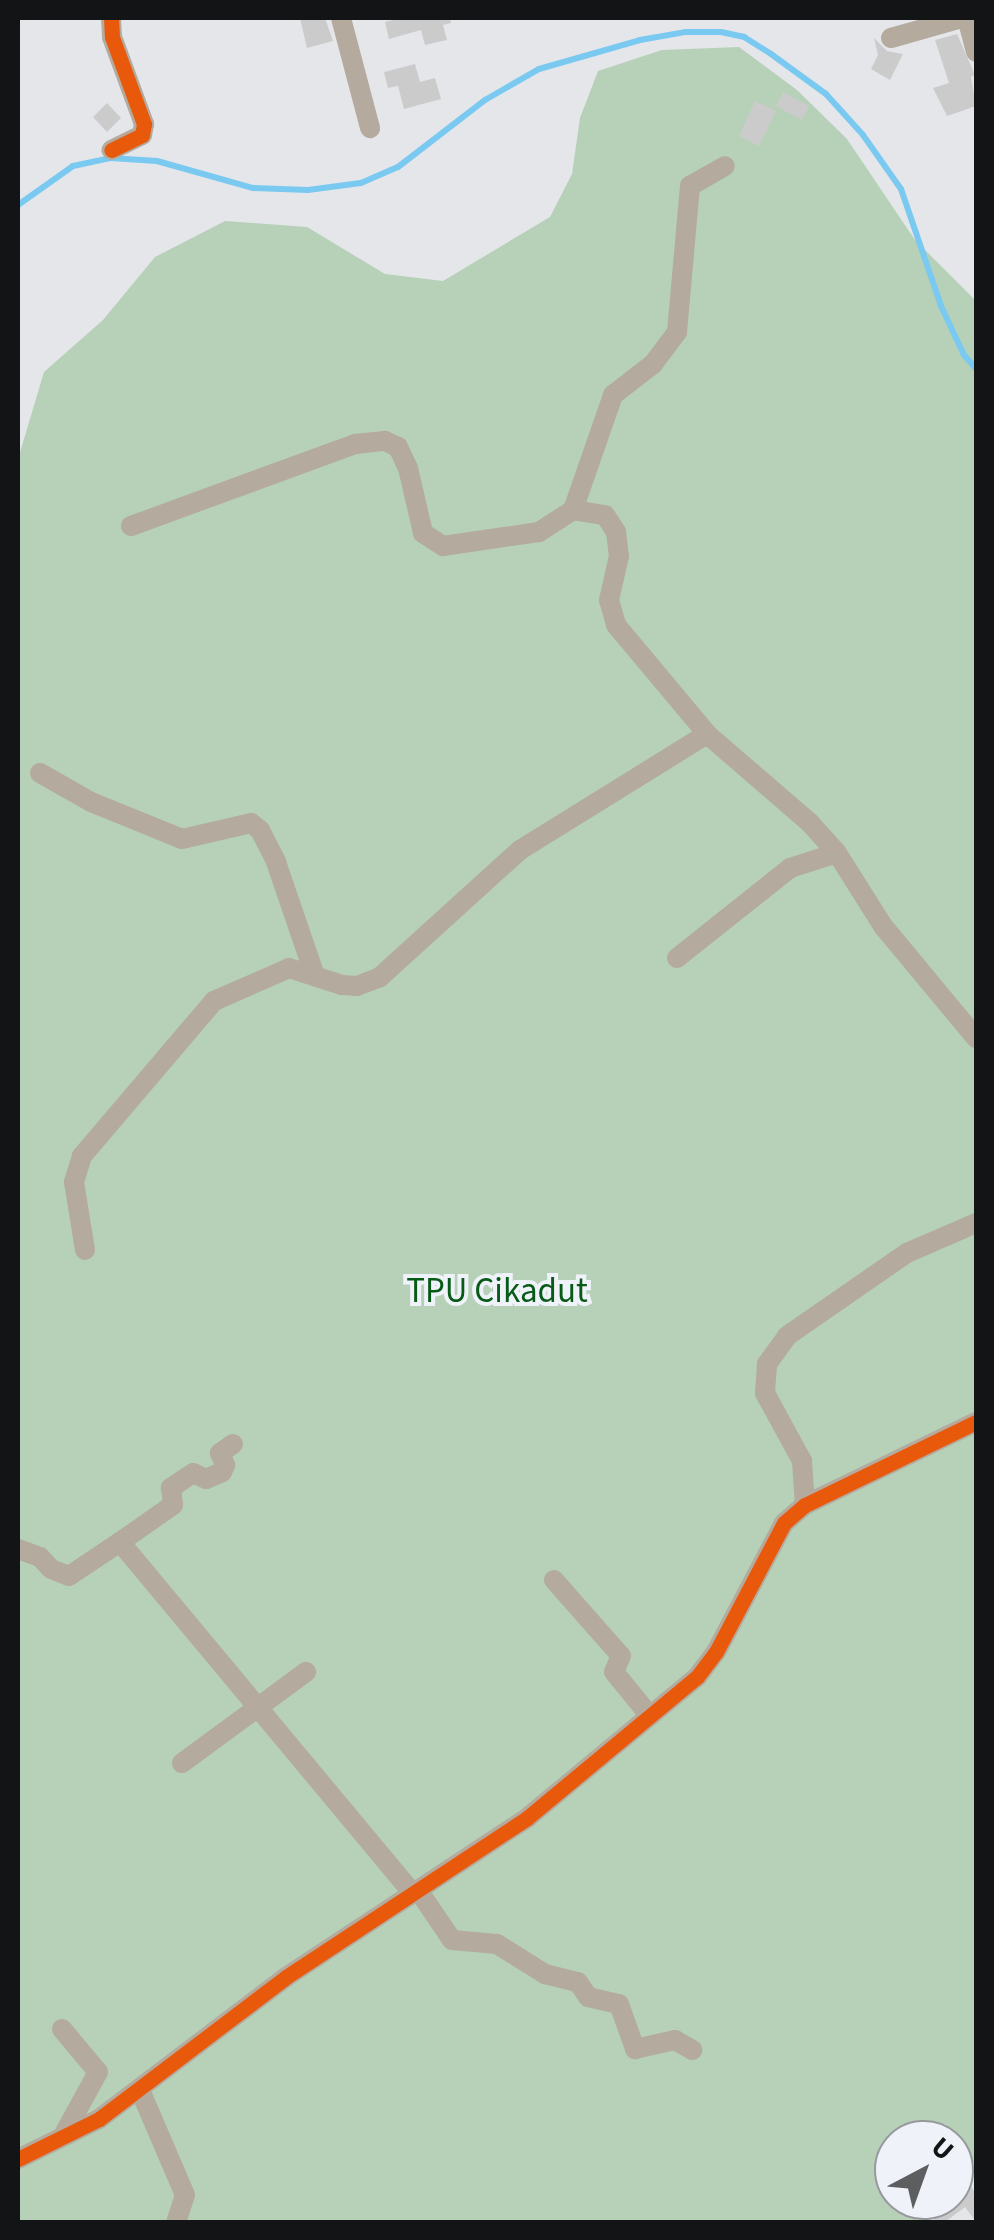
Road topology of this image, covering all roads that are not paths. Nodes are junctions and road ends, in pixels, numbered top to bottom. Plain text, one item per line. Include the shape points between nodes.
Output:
1 (111, 18) edge
2 (342, 18) edge
3 (964, 18) edge
4 (891, 38) dead end
5 (976, 52) edge
6 (370, 128) dead end
7 (112, 150) dead end
8 (725, 166) dead end
9 (573, 510) junction
10 (131, 526) dead end
11 (707, 734) junction
12 (40, 772) dead end
13 (837, 853) junction
14 (677, 958) dead end
15 (314, 973) junction
16 (976, 1038) edge
17 (976, 1222) edge
18 (85, 1250) dead end
19 (976, 1422) edge
20 (233, 1444) dead end
21 (805, 1505) junction
22 (120, 1542) junction
23 (18, 1549) edge
24 (554, 1580) dead end
25 (306, 1672) dead end
26 (261, 1708) junction
27 (650, 1716) junction
28 (182, 1763) dead end
29 (416, 1892) junction
30 (62, 2029) dead end
31 (692, 2050) dead end
32 (140, 2090) junction
33 (65, 2132) junction
34 (18, 2159) edge
35 (176, 2222) edge

1 - 7 street via 144,124 142,134
2 - 6 street
3 - 4 street
3 - 5 street
8 - 9 street via 690,186 677,332 653,364 613,395
9 - 10 street via 539,532 443,546 423,532 408,468 398,447 385,441 356,444
9 - 11 street via 606,516 616,532 610,613
11 - 13 street
11 - 15 street via 520,850 380,977 358,986
12 - 15 street via 67,791 182,839 251,823 276,862
13 - 14 street via 790,868
13 - 16 street via 883,926
15 - 18 street via 289,968 214,1001 102,1127 74,1182
17 - 21 street via 907,1253 788,1336 767,1364 765,1393 802,1461
19 - 21 street
20 - 22 street via 220,1453 222,1472 206,1479 193,1472 169,1491 172,1505
21 - 27 street via 764,1556 716,1652
22 - 23 street via 69,1576
22 - 26 street
24 - 27 street via 621,1656 614,1672
25 - 26 street
26 - 28 street
26 - 29 street
27 - 29 street via 527,1818
29 - 31 street via 452,1940 497,1944 544,1974 578,1982 588,1997 618,2004 636,2049 675,2040
29 - 32 street via 286,1978
30 - 33 street via 98,2072
32 - 33 street
32 - 35 street via 185,2195
33 - 34 street

